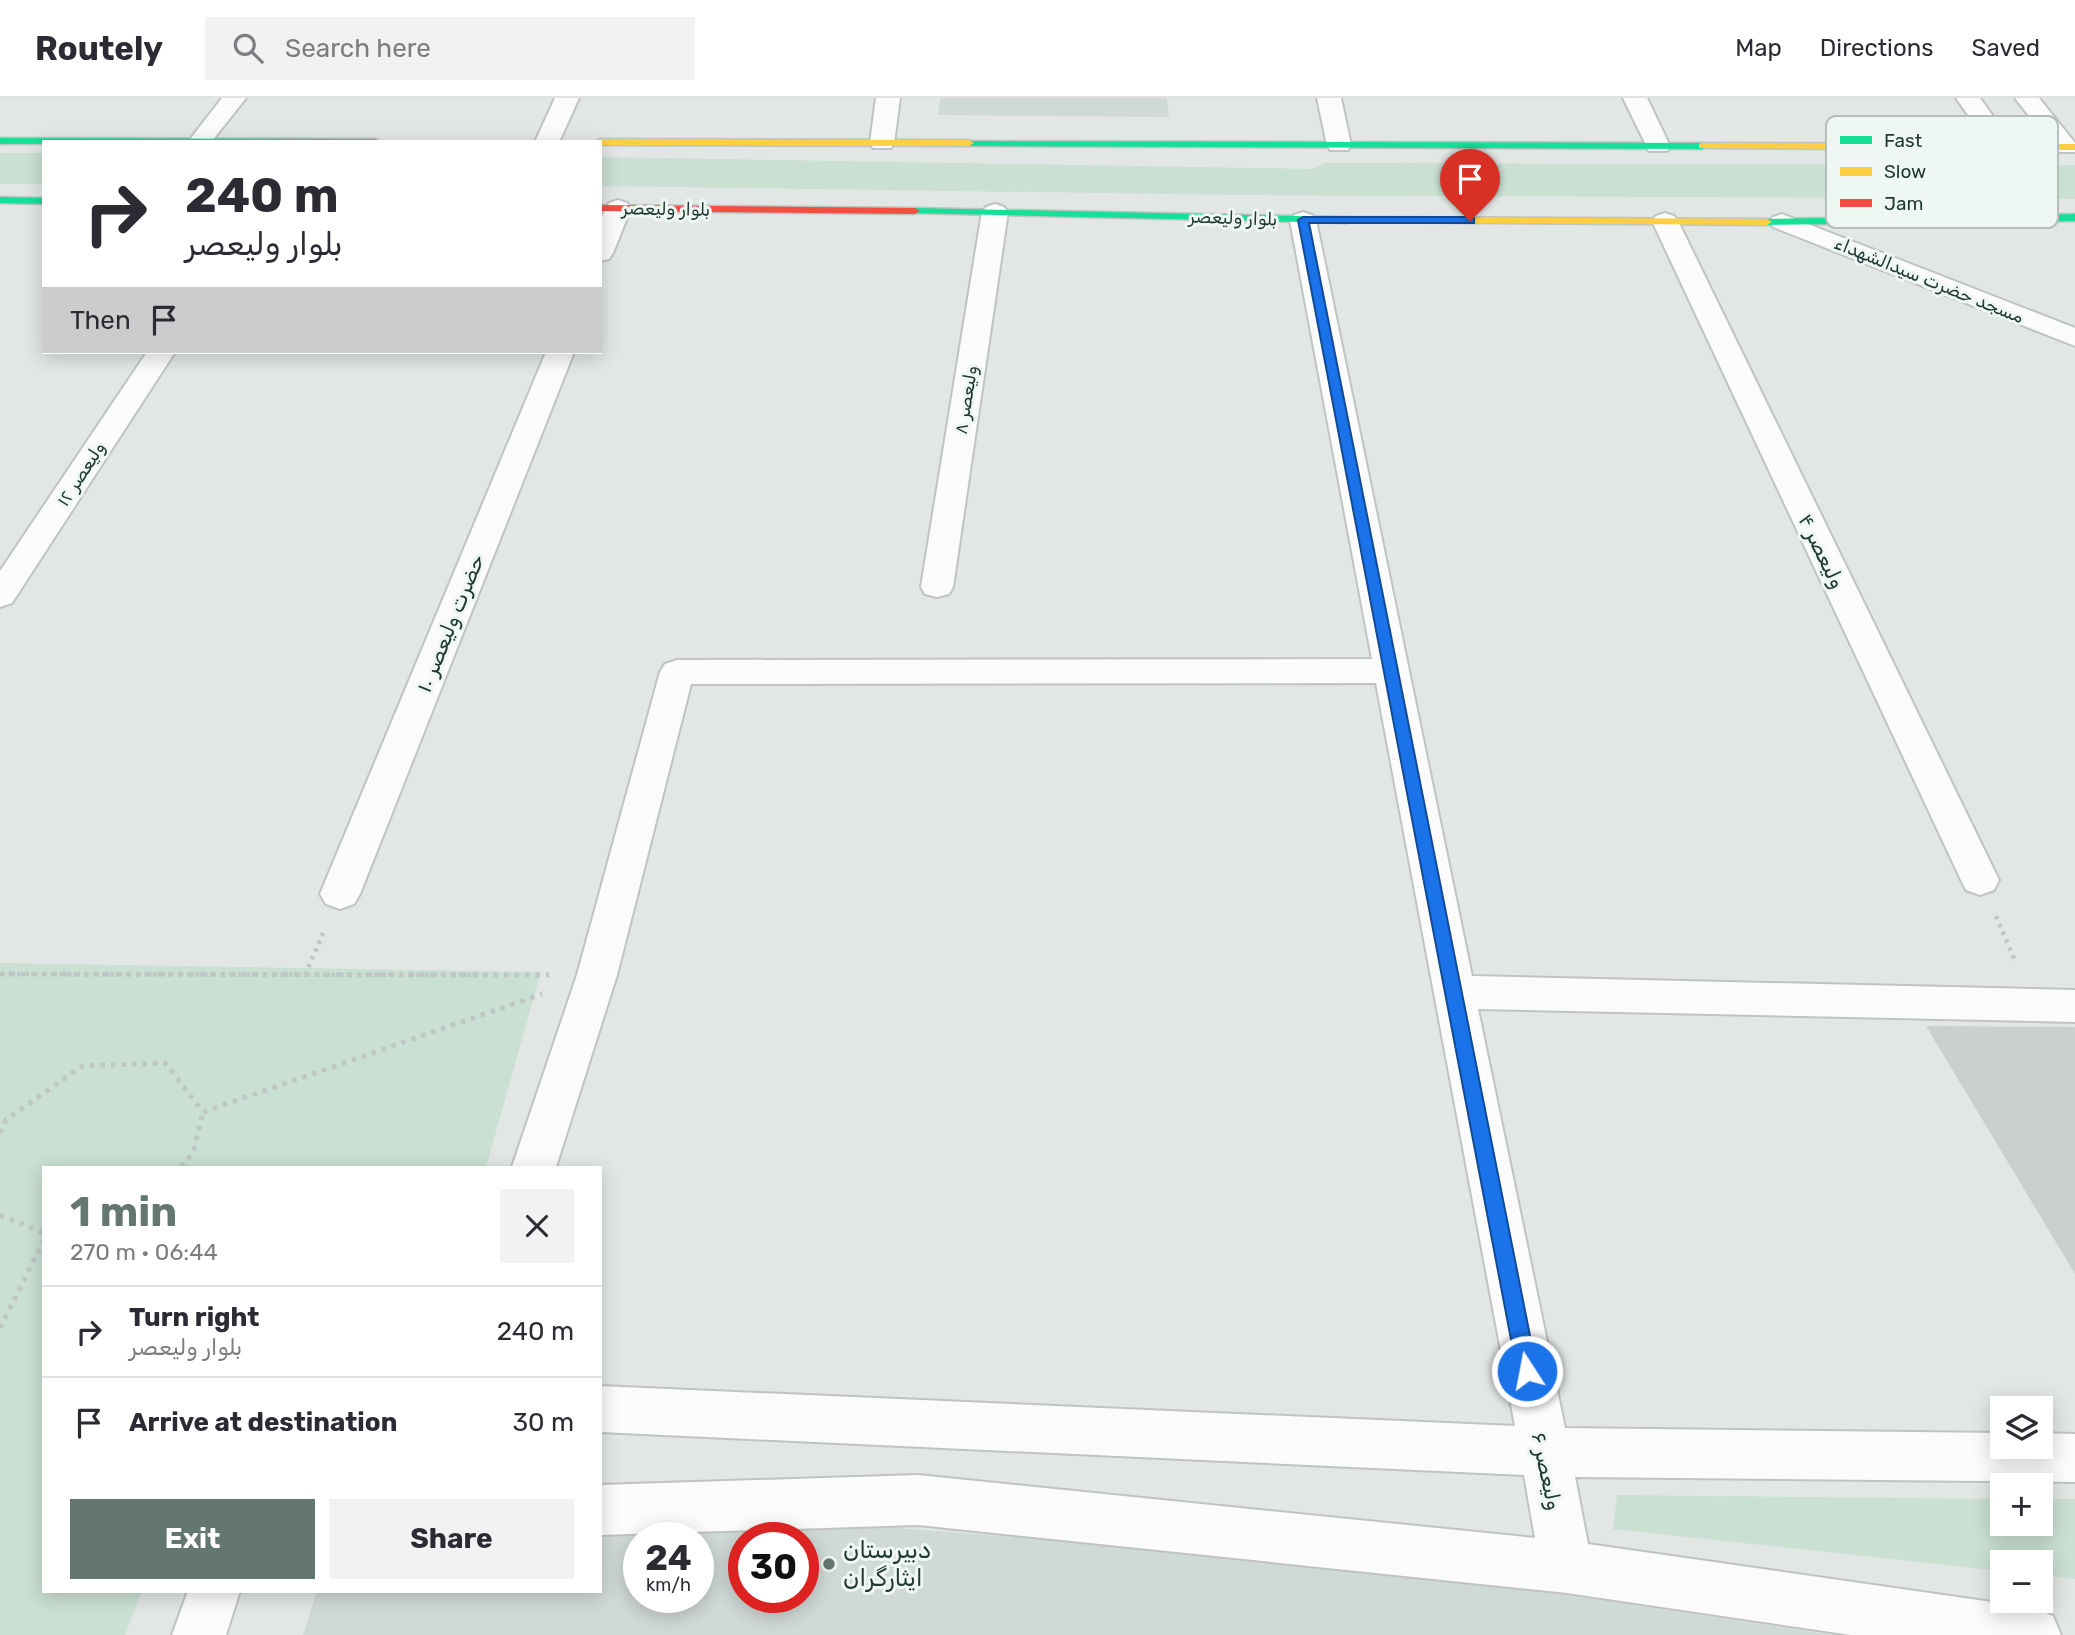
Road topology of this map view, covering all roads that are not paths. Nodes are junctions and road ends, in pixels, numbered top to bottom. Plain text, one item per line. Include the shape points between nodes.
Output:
1 (234, 98) edge
2 (567, 98) edge
3 (888, 98) edge
4 (1329, 98) edge
5 (1635, 98) edge
6 (1968, 98) edge
7 (2027, 98) edge
8 (1981, 116) edge
9 (2043, 116) edge
10 (2058, 133) edge
11 (200, 140) edge
12 (548, 140) edge
13 (0, 141) edge
14 (42, 141) edge
15 (602, 142) edge
16 (882, 143) junction
17 (1339, 145) junction
18 (1658, 146) junction
19 (1826, 146) edge
20 (2070, 147) edge
21 (0, 200) edge
22 (42, 201) edge
23 (609, 208) edge
24 (995, 212) junction
25 (1303, 220) junction
26 (1665, 221) junction
27 (1826, 221) edge
28 (1782, 222) junction
29 (602, 243) edge
30 (2075, 338) edge
31 (160, 354) edge
32 (559, 354) edge
33 (937, 587) dead end
34 (0, 596) edge
35 (1391, 671) junction
36 (1980, 880) road end
37 (340, 894) dead end
38 (1453, 992) junction
39 (2075, 1006) edge
40 (534, 1166) edge
41 (602, 1409) edge
42 (1543, 1452) junction
43 (2075, 1458) edge
44 (602, 1510) edge
45 (1567, 1567) junction
46 (213, 1593) edge
47 (199, 1635) edge
48 (2034, 1635) edge

1 - 11 street
2 - 12 street
3 - 16 street
4 - 17 street
5 - 18 street
6 - 8 street
7 - 9 street
10 - 20 street
13 - 14 main road
15 - 16 main road
16 - 17 main road
17 - 18 main road
18 - 19 main road
21 - 22 main road
23 - 24 main road, بلوار ولیعصر
23 - 29 street
24 - 25 main road, بلوار ولیعصر
24 - 33 street, ولیعصر ۸
25 - 26 main road, بلوار ولیعصر
25 - 35 street, ولیعصر ۶
26 - 28 main road, بلوار ولیعصر
26 - 36 street, ولیعصر ۴
27 - 28 main road, بلوار ولیعصر
28 - 30 street, مسجد حضرت سیدالشهداء
31 - 34 street, ولیعصر ۱۲
32 - 37 street, حضرت ولیعصر ۱۰
35 - 38 street, ولیعصر ۶
35 - 40 street via 677,672 597,975
38 - 39 street
38 - 42 street, ولیعصر ۶
41 - 42 street
42 - 43 street
42 - 45 street, ولیعصر ۶
44 - 45 street via 918,1500
45 - 48 street
46 - 47 street

